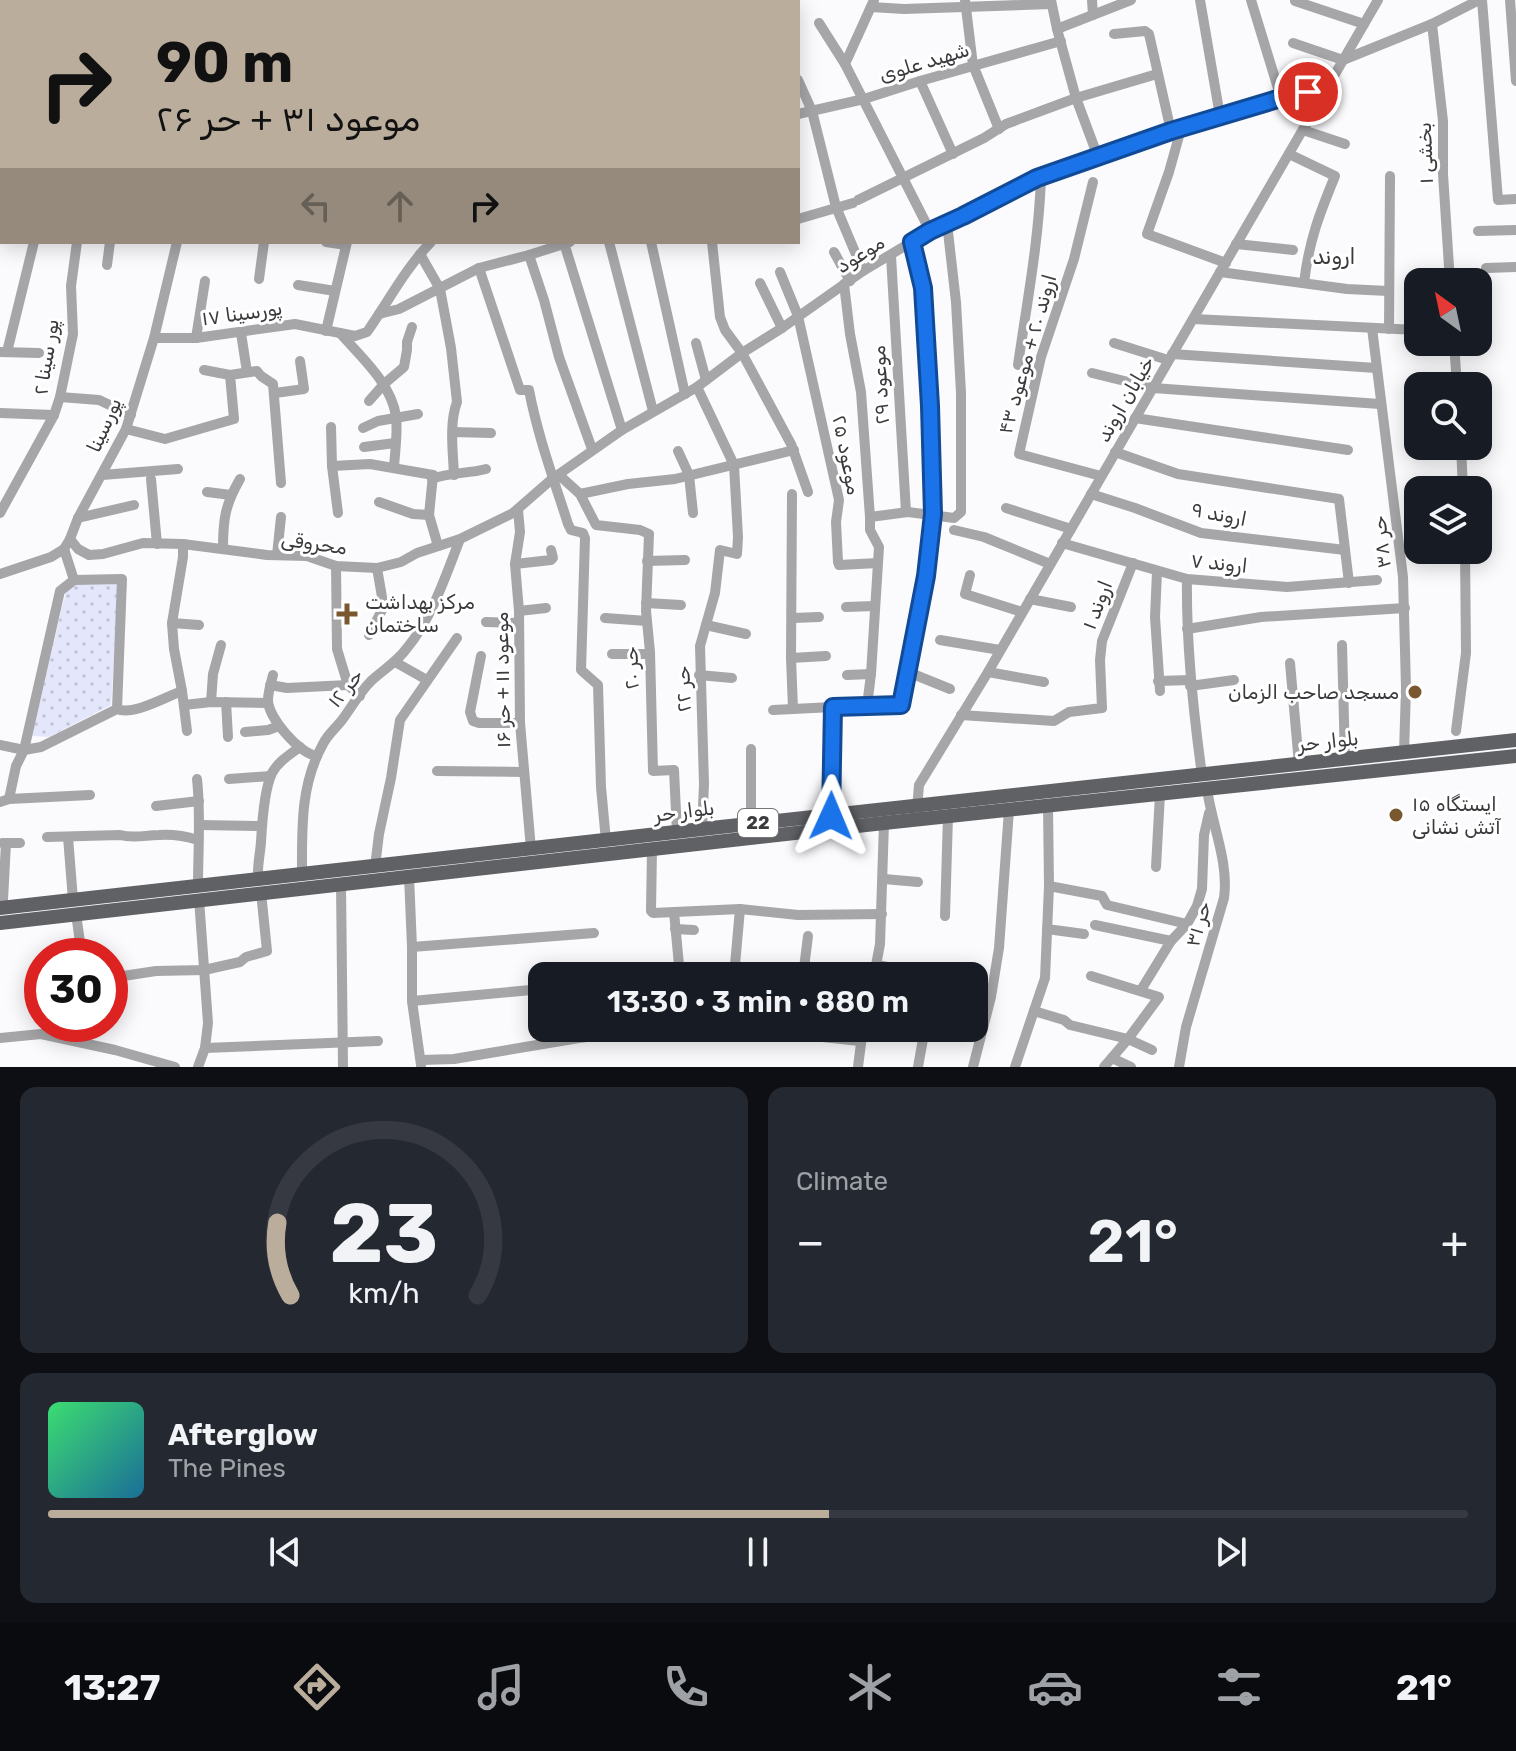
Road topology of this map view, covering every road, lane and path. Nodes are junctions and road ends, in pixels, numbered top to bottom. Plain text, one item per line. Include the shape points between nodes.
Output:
1 (1092, 0) edge
2 (1131, 0) edge
3 (1200, 0) edge
4 (1251, 0) edge
5 (1378, 0) edge
6 (1481, 0) edge
7 (1510, 0) edge
8 (1295, 1) edge
9 (1051, 2) edge
10 (872, 4) edge
11 (966, 4) edge
12 (1093, 15) junction
13 (819, 23) dead end
14 (1364, 24) junction
15 (1432, 24) junction
16 (1057, 29) junction
17 (1114, 34) dead end
18 (1061, 41) junction
19 (1293, 43) dead end
20 (1343, 60) junction
21 (845, 64) junction
22 (973, 65) junction
23 (1157, 74) junction
24 (920, 81) junction
25 (1516, 81) edge
26 (800, 84) edge
27 (1324, 93) junction
28 (1076, 98) junction
29 (1281, 98) junction
30 (864, 99) junction
31 (812, 111) junction
32 (800, 114) edge
33 (1220, 116) junction
34 (999, 129) junction
35 (1176, 130) junction
36 (1303, 130) junction
37 (1345, 144) dead end
38 (953, 154) junction
39 (1289, 154) junction
40 (1098, 157) junction
41 (1390, 176) dead end
42 (1041, 177) junction
43 (903, 178) junction
44 (1093, 182) dead end
45 (1516, 199) edge
46 (836, 207) junction
47 (800, 218) edge
48 (947, 223) junction
49 (1516, 230) edge
50 (930, 231) junction
51 (1478, 231) dead end
52 (912, 242) junction
53 (33, 244) edge
54 (77, 244) edge
55 (110, 244) edge
56 (177, 244) edge
57 (264, 244) edge
58 (346, 244) edge
59 (429, 244) edge
60 (564, 244) edge
61 (567, 244) edge
62 (609, 244) edge
63 (651, 244) edge
64 (712, 244) edge
65 (1236, 244) junction
66 (1293, 250) dead end
67 (834, 252) dead end
68 (420, 254) junction
69 (529, 255) junction
70 (891, 256) junction
71 (107, 265) dead end
72 (1516, 267) edge
73 (479, 268) junction
74 (1223, 268) junction
75 (1449, 268) edge
76 (1486, 268) dead end
77 (863, 271) junction
78 (780, 272) dead end
79 (259, 279) dead end
80 (205, 281) dead end
81 (847, 282) junction
82 (760, 283) dead end
83 (1304, 283) junction
84 (298, 285) dead end
85 (440, 289) junction
86 (335, 291) junction
87 (1388, 291) junction
88 (379, 314) junction
89 (798, 316) junction
90 (1193, 319) junction
91 (412, 327) dead end
92 (782, 328) junction
93 (1372, 328) junction
94 (1389, 329) junction
95 (1404, 330) edge
96 (326, 331) junction
97 (241, 333) junction
98 (340, 333) junction
99 (154, 338) junction
100 (196, 338) junction
101 (696, 343) dead end
102 (1114, 343) dead end
103 (4, 352) edge
104 (39, 353) dead end
105 (742, 353) junction
106 (1170, 357) junction
107 (300, 361) dead end
108 (1018, 365) dead end
109 (1376, 368) junction
110 (204, 370) dead end
111 (247, 372) junction
112 (1092, 373) dead end
113 (230, 375) junction
114 (384, 384) junction
115 (702, 384) junction
116 (1153, 388) junction
117 (275, 393) junction
118 (685, 394) junction
119 (60, 397) junction
120 (369, 401) dead end
121 (1380, 404) junction
122 (653, 411) junction
123 (0, 413) edge
124 (418, 414) dead end
125 (54, 415) junction
126 (131, 415) junction
127 (1135, 418) junction
128 (396, 419) junction
129 (331, 427) dead end
130 (363, 428) dead end
131 (126, 429) junction
132 (622, 430) junction
133 (453, 432) junction
134 (491, 433) dead end
135 (395, 443) junction
136 (364, 447) dead end
137 (592, 449) junction
138 (794, 450) junction
139 (1348, 450) dead end
140 (678, 451) dead end
141 (1115, 452) junction
142 (734, 465) junction
143 (332, 466) junction
144 (394, 467) junction
145 (178, 469) dead end
146 (486, 469) dead end
147 (102, 475) junction
148 (454, 475) junction
149 (689, 475) junction
150 (1101, 476) junction
151 (432, 477) junction
152 (555, 477) junction
153 (151, 479) dead end
154 (240, 479) dead end
155 (281, 483) dead end
156 (207, 492) dead end
157 (808, 492) dead end
158 (580, 494) junction
159 (792, 494) dead end
160 (1091, 494) junction
161 (231, 495) junction
162 (379, 502) dead end
163 (134, 505) dead end
164 (1006, 508) dead end
165 (518, 510) junction
166 (906, 512) junction
167 (0, 513) edge
168 (338, 513) dead end
169 (693, 513) dead end
170 (933, 514) junction
171 (429, 515) junction
172 (281, 517) dead end
173 (870, 517) junction
174 (78, 518) junction
175 (1071, 529) junction
176 (954, 530) dead end
177 (460, 539) junction
178 (1062, 543) junction
179 (67, 544) junction
180 (157, 544) junction
181 (183, 544) junction
182 (438, 546) junction
183 (223, 549) junction
184 (551, 550) dead end
185 (1345, 550) junction
186 (277, 555) junction
187 (685, 560) dead end
188 (647, 561) junction
189 (878, 563) junction
190 (1133, 563) junction
191 (515, 564) junction
192 (1050, 564) junction
193 (1465, 564) edge
194 (336, 566) junction
195 (377, 568) junction
196 (1157, 572) junction
197 (0, 574) edge
198 (970, 575) dead end
199 (1187, 579) junction
200 (74, 580) junction
201 (1377, 580) dead end
202 (1349, 583) junction
203 (1030, 599) junction
204 (646, 603) junction
205 (681, 605) dead end
206 (875, 606) junction
207 (846, 607) dead end
208 (1071, 607) dead end
209 (546, 608) dead end
210 (1405, 608) junction
211 (1022, 612) junction
212 (519, 617) junction
213 (819, 617) dead end
214 (605, 618) dead end
215 (793, 618) junction
216 (647, 621) junction
217 (486, 622) dead end
218 (172, 623) junction
219 (199, 625) dead end
220 (706, 625) junction
221 (1187, 629) junction
222 (746, 634) dead end
223 (369, 635) dead end
224 (457, 638) dead end
225 (940, 640) dead end
226 (221, 645) dead end
227 (1342, 645) dead end
228 (1000, 650) junction
229 (612, 654) dead end
230 (650, 654) junction
231 (481, 656) dead end
232 (826, 656) dead end
233 (791, 658) junction
234 (395, 662) junction
235 (1290, 663) dead end
236 (908, 672) junction
237 (988, 672) junction
238 (871, 674) junction
239 (699, 675) junction
240 (847, 675) dead end
241 (732, 678) dead end
242 (427, 680) junction
243 (1234, 680) dead end
244 (1044, 682) dead end
245 (1190, 683) junction
246 (348, 685) junction
247 (950, 689) dead end
248 (182, 691) junction
249 (360, 696) junction
250 (211, 702) junction
251 (226, 702) junction
252 (267, 703) junction
253 (184, 705) junction
254 (867, 706) junction
255 (833, 707) junction
256 (117, 709) junction
257 (793, 709) junction
258 (773, 710) dead end
259 (961, 715) junction
260 (520, 723) junction
261 (279, 726) junction
262 (187, 731) dead end
263 (1456, 731) dead end
264 (245, 732) dead end
265 (228, 737) dead end
266 (1516, 740) edge
267 (0, 745) edge
268 (300, 747) junction
269 (751, 749) dead end
270 (24, 750) junction
271 (1404, 753) junction
272 (317, 756) junction
273 (1516, 756) edge
274 (1345, 759) junction
275 (1299, 764) junction
276 (437, 771) dead end
277 (523, 772) junction
278 (270, 776) junction
279 (197, 779) dead end
280 (229, 779) dead end
281 (1204, 782) junction
282 (1160, 794) junction
283 (90, 795) dead end
284 (5, 800) edge
285 (199, 801) junction
286 (156, 806) dead end
287 (1048, 806) junction
288 (1009, 810) junction
289 (1210, 811) junction
290 (917, 813) junction
291 (831, 816) junction
292 (948, 816) junction
293 (884, 823) junction
294 (751, 824) junction
295 (200, 825) junction
296 (261, 826) junction
297 (702, 829) junction
298 (677, 833) junction
299 (47, 837) dead end
300 (68, 837) junction
301 (198, 840) junction
302 (606, 841) junction
303 (3, 843) edge
304 (20, 843) dead end
305 (531, 849) junction
306 (652, 849) junction
307 (375, 867) junction
308 (1156, 867) dead end
309 (302, 875) junction
310 (409, 876) junction
311 (884, 879) junction
312 (918, 882) dead end
313 (341, 884) junction
314 (259, 886) junction
315 (1049, 886) junction
316 (199, 893) junction
317 (2, 904) edge
318 (74, 907) junction
319 (740, 909) junction
320 (674, 912) junction
321 (882, 914) junction
322 (945, 916) dead end
323 (0, 923) edge
324 (1187, 924) junction
325 (1095, 925) dead end
326 (675, 929) junction
327 (1047, 929) junction
328 (694, 930) dead end
329 (594, 933) dead end
330 (1084, 934) dead end
331 (808, 936) dead end
332 (79, 938) edge
333 (1171, 941) junction
334 (412, 947) junction
335 (679, 962) edge
336 (735, 962) edge
337 (805, 962) edge
338 (877, 962) edge
339 (204, 970) junction
340 (128, 975) edge
341 (1091, 976) dead end
342 (528, 990) edge
343 (1141, 990) junction
344 (412, 1001) junction
345 (1034, 1011) junction
346 (0, 1038) edge
347 (1128, 1039) junction
348 (378, 1041) dead end
349 (562, 1042) edge
350 (860, 1042) edge
351 (922, 1042) edge
352 (342, 1043) junction
353 (205, 1048) junction
354 (1152, 1050) dead end
355 (479, 1061) edge
356 (1108, 1063) edge
357 (421, 1064) edge
358 (1016, 1065) edge
359 (175, 1067) edge
360 (198, 1067) edge
361 (343, 1067) edge
362 (858, 1067) edge
363 (918, 1067) edge
364 (973, 1067) edge
365 (1030, 1067) edge
366 (1131, 1067) edge
367 (1179, 1067) edge

1 - 12 street
2 - 12 street
3 - 33 street
4 - 29 street
5 - 14 street, خیابان اروند
6 - 15 street
6 - 45 street via 1498,200
7 - 25 street
8 - 14 street
9 - 11 street
9 - 16 street
10 - 11 street via 904,9
10 - 21 street
11 - 22 street
12 - 16 street
13 - 21 street
14 - 20 street, خیابان اروند
15 - 20 street
15 - 75 street, بخشی ۱ via 1443,121
16 - 18 street
17 - 23 street via 1148,32
18 - 22 street, شهید علوی
18 - 28 street
19 - 20 street
20 - 27 street, خیابان اروند
21 - 30 street
22 - 24 street, شهید علوی
22 - 34 street
23 - 28 street
23 - 35 street
24 - 30 street, شهید علوی
24 - 38 street
26 - 31 street
27 - 29 street, موعود
27 - 36 street, خیابان اروند
28 - 34 street
28 - 40 street
29 - 33 street, موعود
30 - 31 street, شهید علوی
30 - 43 street
31 - 32 street, شهید علوی
31 - 46 street
33 - 35 street, موعود
34 - 38 street
35 - 40 street, موعود
35 - 74 street via 1169,172 1147,234
36 - 37 street
36 - 39 street, خیابان اروند
38 - 43 street
39 - 65 street, خیابان اروند
39 - 83 street via 1335,176 1317,220
40 - 42 street, موعود
41 - 87 street
42 - 48 street, موعود
42 - 108 street
43 - 46 street
43 - 50 street
44 - 150 street, اروند ۲۰ + موعود ۴۳ via 1041,357 1019,454
46 - 47 street
46 - 77 street
48 - 50 street, موعود
48 - 170 street, موعود ۲۵ via 961,393 961,512 954,518
49 - 51 street
50 - 52 street, موعود
52 - 70 street, موعود
52 - 170 street via 923,288
53 - 103 street
54 - 119 street, پور سینا ۲ via 73,334
55 - 71 street
56 - 99 street, پورسینا
57 - 79 street
58 - 86 street
59 - 68 street, پورسینا ۱۷
60 - 69 street
61 - 132 street
62 - 122 street
63 - 118 street
64 - 105 street via 720,317
65 - 66 street
65 - 74 street, خیابان اروند
67 - 81 street
68 - 85 street
68 - 88 street, پورسینا ۱۷
69 - 73 street
69 - 137 street
70 - 77 street, موعود
70 - 166 street, موعود ۲۹
72 - 76 street
73 - 85 street
73 - 152 street via 520,390 529,390
74 - 83 street
74 - 90 street, خیابان اروند
77 - 81 street, موعود
78 - 89 street
80 - 100 street
81 - 89 street, موعود
81 - 173 street
82 - 92 street
83 - 87 street
84 - 86 street
85 - 88 street
85 - 133 street via 457,402
86 - 96 street
87 - 94 street
88 - 98 street, پورسینا ۱۷ via 367,332
89 - 92 street, موعود
89 - 189 street, موعود ۲۵ via 839,500 838,562
90 - 93 street
90 - 106 street, خیابان اروند
91 - 114 street via 406,364
92 - 105 street, موعود
93 - 94 street
93 - 109 street, حر ۳۸
94 - 95 street
96 - 97 street, پورسینا ۱۷ via 295,324
96 - 98 street, پورسینا ۱۷
97 - 100 street, پورسینا ۱۷
97 - 111 street
98 - 114 street
99 - 100 street, پورسینا ۱۷
99 - 126 street, پورسینا
101 - 115 street
102 - 106 street
103 - 104 street
105 - 115 street, موعود
105 - 138 street
106 - 109 street
106 - 116 street, خیابان اروند
107 - 117 street via 304,389
109 - 121 street, حر ۳۸
110 - 113 street
111 - 113 street
111 - 117 street via 257,371 272,383
112 - 116 street
113 - 131 street via 234,419 165,439
114 - 120 street
114 - 128 street
115 - 118 street, موعود
115 - 142 street
116 - 121 street
116 - 127 street, خیابان اروند
117 - 155 street
118 - 122 street, موعود
119 - 125 street, پور سینا ۲
119 - 126 street via 99,400
121 - 210 street, حر ۳۸
122 - 132 street, موعود
123 - 125 street
124 - 128 street
125 - 167 street, پور سینا ۲
126 - 131 street, پورسینا
127 - 139 street
127 - 141 street, خیابان اروند
128 - 130 street
128 - 135 street
129 - 143 street
131 - 147 street, پورسینا
132 - 137 street, موعود
133 - 134 street
133 - 148 street
135 - 136 street
135 - 144 street
137 - 152 street, موعود
138 - 142 street
138 - 157 street
140 - 149 street
141 - 150 street, خیابان اروند
141 - 185 street via 1178,474 1339,499
142 - 149 street
142 - 220 street, حر ۲۲ via 737,554 720,550
143 - 144 street
143 - 168 street
144 - 151 street
145 - 147 street
146 - 148 street
147 - 174 street, پورسینا
148 - 151 street
149 - 158 street
149 - 169 street
150 - 160 street, خیابان اروند
151 - 171 street
152 - 158 street
152 - 165 street, موعود
152 - 302 street via 571,530 585,538 581,670 597,682
153 - 180 street
154 - 161 street
156 - 161 street
158 - 188 street, حر ۲۰ via 596,525 648,533
159 - 215 street
160 - 175 street, خیابان اروند
160 - 185 street, اروند ۹ via 1201,533
161 - 183 street via 223,521
162 - 171 street
163 - 174 street
164 - 175 street
165 - 177 street, موعود
165 - 191 street, موعود ۱۱ + حر ۱۶
166 - 170 street, موعود ۲۵
166 - 173 street, موعود ۲۵
170 - 236 street
171 - 182 street
172 - 186 street
173 - 189 street, موعود ۲۵
174 - 179 street, پورسینا
175 - 178 street, خیابان اروند
176 - 192 street
177 - 182 street, محروقی
177 - 234 street, حر ۱۲ via 422,626
178 - 190 street, اروند ۷
178 - 192 street, خیابان اروند
179 - 180 street, محروقی via 89,555
179 - 197 street via 51,557
179 - 200 street
180 - 181 street, محروقی
181 - 183 street, محروقی
181 - 218 street
182 - 195 street, محروقی
183 - 186 street, محروقی
184 - 191 street via 551,560
185 - 202 street
186 - 194 street, محروقی via 307,556
187 - 188 street
188 - 204 street, حر ۲۰
189 - 206 street
190 - 196 street, اروند ۷
190 - 259 street, اروند ۱ via 1102,641 1102,708 1069,712 1054,721
191 - 212 street, موعود ۱۱ + حر ۱۶
192 - 203 street, خیابان اروند
193 - 263 street via 1466,653
194 - 195 street, محروقی
194 - 246 street via 337,649
195 - 223 street via 382,610
196 - 199 street, اروند ۷
196 - 245 street via 1159,686
198 - 211 street via 965,594
199 - 202 street, اروند ۷ via 1287,587
199 - 221 street, حر ۳۱
200 - 256 street via 122,579
200 - 270 street via 60,591
201 - 202 street, اروند ۷
203 - 208 street
203 - 211 street, خیابان اروند
204 - 205 street
204 - 216 street, حر ۲۰
206 - 207 street
206 - 238 street
209 - 212 street
210 - 221 street via 1261,617
210 - 271 street, حر ۳۸
211 - 228 street, خیابان اروند
212 - 217 street
212 - 260 street, موعود ۱۱ + حر ۱۶
213 - 215 street
214 - 216 street
215 - 233 street
216 - 230 street, حر ۲۰
218 - 219 street
218 - 248 street
220 - 222 street
220 - 239 street, حر ۲۲
221 - 245 street, حر ۳۱
224 - 242 street
225 - 228 street
226 - 250 street
227 - 274 street
228 - 237 street, خیابان اروند
229 - 230 street
230 - 298 street, حر ۲۰ via 653,771 674,770
231 - 260 street via 470,712 473,721
232 - 233 street
233 - 257 street
234 - 242 street
234 - 249 street, حر ۱۲
235 - 275 street
236 - 247 street
236 - 254 street via 901,705
237 - 244 street
237 - 259 street, خیابان اروند
238 - 240 street
238 - 254 street
239 - 241 street
239 - 297 street, حر ۲۲
242 - 307 street via 400,720
243 - 245 street
245 - 281 street, حر ۳۱
246 - 249 street
246 - 252 street via 287,688 272,680
248 - 253 street
248 - 256 street via 135,709
249 - 272 street, حر ۱۲
250 - 251 street
250 - 253 street
251 - 252 street
251 - 265 street
252 - 261 street
253 - 262 street
254 - 255 street
255 - 257 street
255 - 291 street
256 - 270 street via 41,747
257 - 258 street
259 - 290 street, خیابان اروند via 919,785
260 - 277 street, موعود ۱۱ + حر ۱۶
261 - 264 street
261 - 268 street
266 - 271 main road, بلوار حر / 22
267 - 270 street
268 - 272 street
268 - 278 street
269 - 294 street
270 - 284 street
271 - 274 main road, بلوار حر / 22
272 - 309 street, حر ۱۲ via 304,800
273 - 281 main road, بلوار حر / 22
274 - 275 main road, بلوار حر / 22
275 - 281 main road, بلوار حر / 22
276 - 277 street
277 - 305 street, موعود ۱۱ + حر ۱۶
278 - 280 street
278 - 296 street
279 - 285 street
281 - 282 main road, بلوار حر / 22
281 - 289 street, حر ۳۱
281 - 290 main road, بلوار حر / 22
282 - 287 main road, بلوار حر / 22
282 - 308 street
283 - 284 street
285 - 286 street
285 - 295 street
287 - 288 main road, بلوار حر / 22
287 - 315 street
288 - 292 main road, بلوار حر / 22
288 - 364 street via 999,948
289 - 324 street via 1202,889
289 - 367 street, حر ۳۱ via 1226,885
290 - 291 main road, بلوار حر / 22
290 - 292 main road, بلوار حر / 22
290 - 293 main road, بلوار حر / 22
291 - 294 main road, بلوار حر / 22
292 - 322 street
293 - 306 main road, بلوار حر / 22
293 - 311 street
294 - 297 main road, بلوار حر / 22
295 - 296 street
295 - 301 street
296 - 314 street
297 - 298 main road, بلوار حر / 22
298 - 302 main road, بلوار حر / 22
299 - 300 street
300 - 301 street via 160,834
300 - 318 street
301 - 316 street
302 - 305 main road, بلوار حر / 22
303 - 304 street
303 - 317 street
305 - 307 main road, بلوار حر / 22
306 - 310 main road, بلوار حر / 22
306 - 320 street via 651,911
307 - 309 main road, بلوار حر / 22
309 - 314 main road, بلوار حر / 22
310 - 313 main road, بلوار حر / 22
310 - 334 street
311 - 312 street
311 - 321 street
313 - 314 main road, بلوار حر / 22
313 - 352 street
314 - 316 main road, بلوار حر / 22
314 - 339 street via 267,951
315 - 324 street via 1102,896 1107,905
315 - 327 street
316 - 318 main road, بلوار حر / 22
316 - 339 street
317 - 318 main road, بلوار حر / 22
318 - 323 main road, بلوار حر / 22
318 - 332 street
319 - 320 street
319 - 321 street
319 - 336 street
320 - 326 street
321 - 338 street
324 - 333 street
325 - 333 street
326 - 328 street
326 - 335 street
327 - 330 street
327 - 345 street via 1045,978
329 - 334 street
331 - 337 street
333 - 343 street
334 - 344 street
339 - 340 street
339 - 353 street
341 - 343 street
342 - 344 street
343 - 347 street via 1159,999
344 - 357 street
345 - 347 street
345 - 358 street
346 - 359 street via 41,1034
347 - 354 street
347 - 356 street
348 - 352 street
349 - 355 street
350 - 362 street
351 - 363 street
352 - 353 street
352 - 361 street
353 - 360 street
355 - 357 street
356 - 366 street
358 - 365 street

